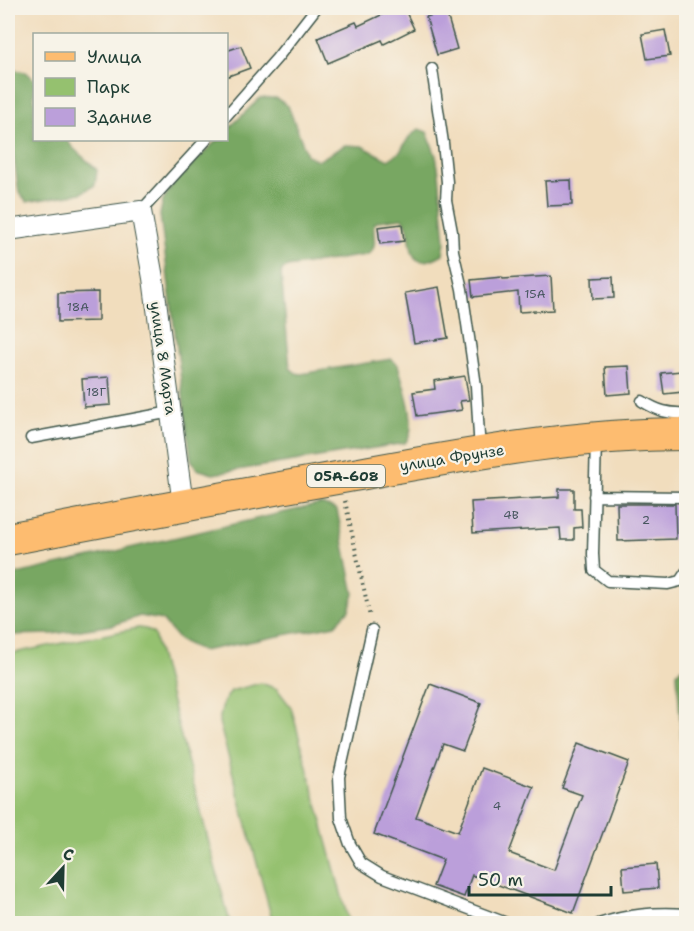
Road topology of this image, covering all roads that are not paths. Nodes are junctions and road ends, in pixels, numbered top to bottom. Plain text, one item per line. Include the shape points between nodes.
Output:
1 (316, 8) edge
2 (432, 69) dead end
3 (228, 114) edge
4 (205, 141) edge
5 (141, 211) junction
6 (8, 230) edge
7 (642, 401) dead end
8 (171, 412) junction
9 (687, 413) edge
10 (687, 434) edge
11 (31, 438) dead end
12 (596, 440) junction
13 (480, 452) junction
14 (594, 496) junction
15 (687, 497) edge
16 (183, 504) junction
17 (8, 539) edge
18 (686, 574) edge
19 (372, 630) road end
20 (687, 914) edge
21 (509, 924) edge
22 (599, 924) edge

1 - 3 lane
2 - 13 lane via 453,251 476,386
4 - 5 lane
5 - 6 street
5 - 8 street, улица 8 Марта
7 - 9 lane via 671,414
8 - 11 lane
8 - 16 street, улица 8 Марта
10 - 12 main road, улица Фрунзе / 05А-608
12 - 13 main road, улица Фрунзе / 05А-608
12 - 14 lane
13 - 16 main road, улица Фрунзе / 05А-608
14 - 15 lane
14 - 18 lane via 592,554 599,576 608,581 668,584
16 - 17 main road, улица Фрунзе / 05А-608
19 - 21 lane via 339,777 341,818 350,844 362,863 382,876
20 - 22 lane via 631,915

